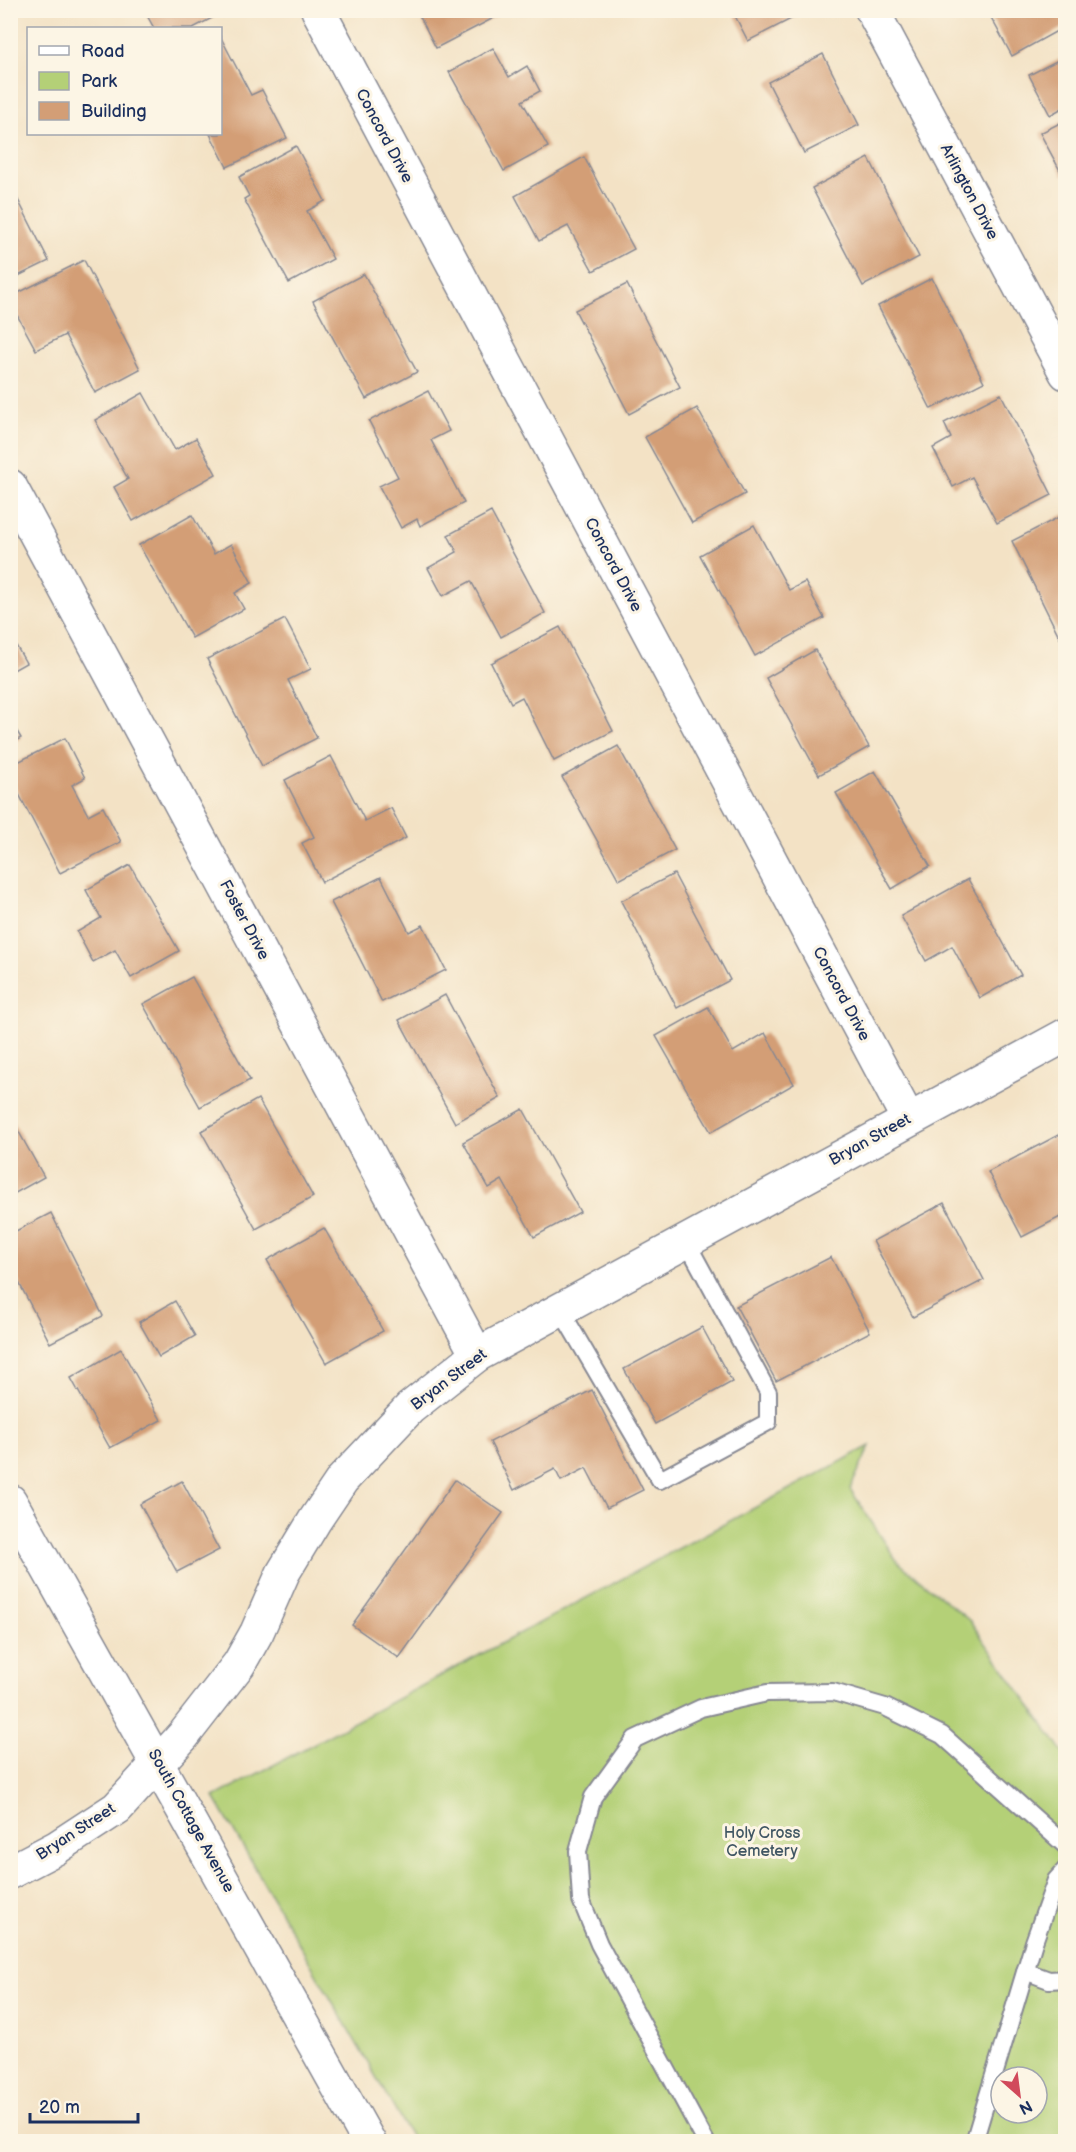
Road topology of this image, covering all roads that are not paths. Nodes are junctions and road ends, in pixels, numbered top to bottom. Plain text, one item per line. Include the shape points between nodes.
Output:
1 (318, 10) edge
2 (872, 10) edge
3 (1065, 373) edge
4 (10, 486) edge
5 (1065, 1035) edge
6 (908, 1119) junction
7 (686, 1241) junction
8 (560, 1309) junction
9 (477, 1355) junction
10 (10, 1501) edge
11 (159, 1762) junction
12 (1065, 1846) edge
13 (1065, 1869) edge
14 (10, 1872) edge
15 (1026, 1971) junction
16 (1065, 1979) edge
17 (369, 2142) edge
18 (706, 2142) edge
19 (974, 2142) edge

1 - 6 street, Concord Drive
2 - 3 street, Arlington Drive
4 - 9 street, Foster Drive
5 - 6 street, Bryan Street
6 - 7 street, Bryan Street
7 - 8 street, Bryan Street
7 - 8 lane via 768,1392 768,1422 660,1480
8 - 9 street, Bryan Street
9 - 11 street, Bryan Street via 410,1408 342,1480 283,1573 239,1664 189,1730
10 - 11 street, South Cottage Avenue
11 - 14 street, Bryan Street via 117,1808 56,1848
11 - 17 street, South Cottage Avenue
12 - 18 lane via 942,1735 885,1707 833,1692 767,1693 700,1708 635,1739 593,1797 578,1851 581,1900 599,1944
13 - 15 lane via 1056,1880
15 - 16 lane via 1049,1980
15 - 19 lane

